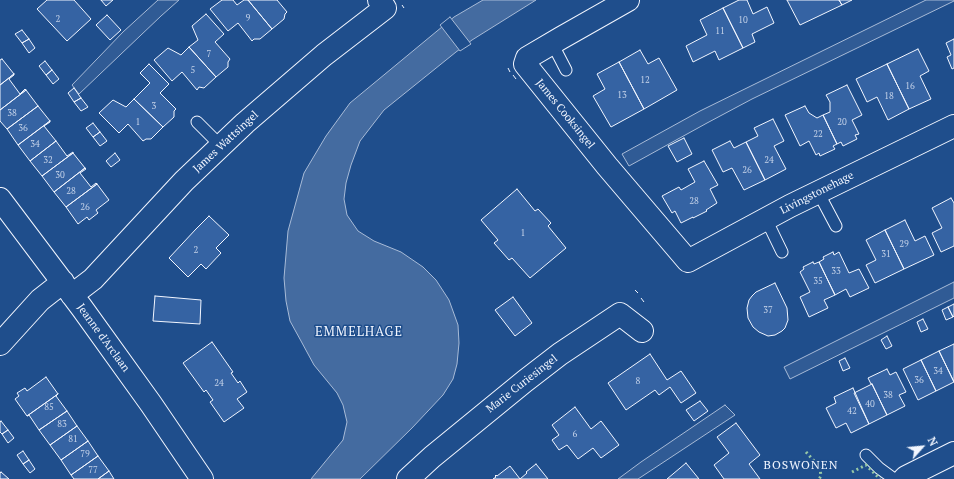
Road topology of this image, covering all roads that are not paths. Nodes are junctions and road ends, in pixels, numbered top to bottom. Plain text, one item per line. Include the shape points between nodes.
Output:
1 (379, 0) edge
2 (628, 0) edge
3 (552, 43) junction
4 (566, 70) dead end
5 (198, 122) dead end
6 (952, 130) edge
7 (221, 146) junction
8 (818, 192) junction
9 (0, 199) edge
10 (766, 219) junction
11 (836, 226) dead end
12 (782, 252) dead end
13 (684, 257) joint
14 (67, 289) junction
15 (642, 331) dead end
16 (0, 344) edge
17 (954, 453) edge
18 (866, 455) dead end
19 (202, 479) edge
20 (408, 479) edge
21 (894, 479) edge
22 (904, 479) edge

1 - 7 street, James Wattsingel via 385,8 324,55
2 - 3 street, James Cooksingel
3 - 4 lane
3 - 13 street, James Cooksingel via 527,58 525,64
5 - 7 lane
6 - 8 street, Livingstonehage
7 - 14 street, James Wattsingel via 175,190 93,279
8 - 10 street, Livingstonehage
8 - 11 lane
9 - 14 street, Jeanne d'Arclaan
10 - 12 lane
10 - 13 street, Livingstonehage via 688,261
14 - 16 street, James Wattsingel via 40,300
14 - 19 street, Jeanne d'Arclaan
15 - 20 street, Marie Curiesingel via 620,314 525,381
17 - 22 street
18 - 21 lane

